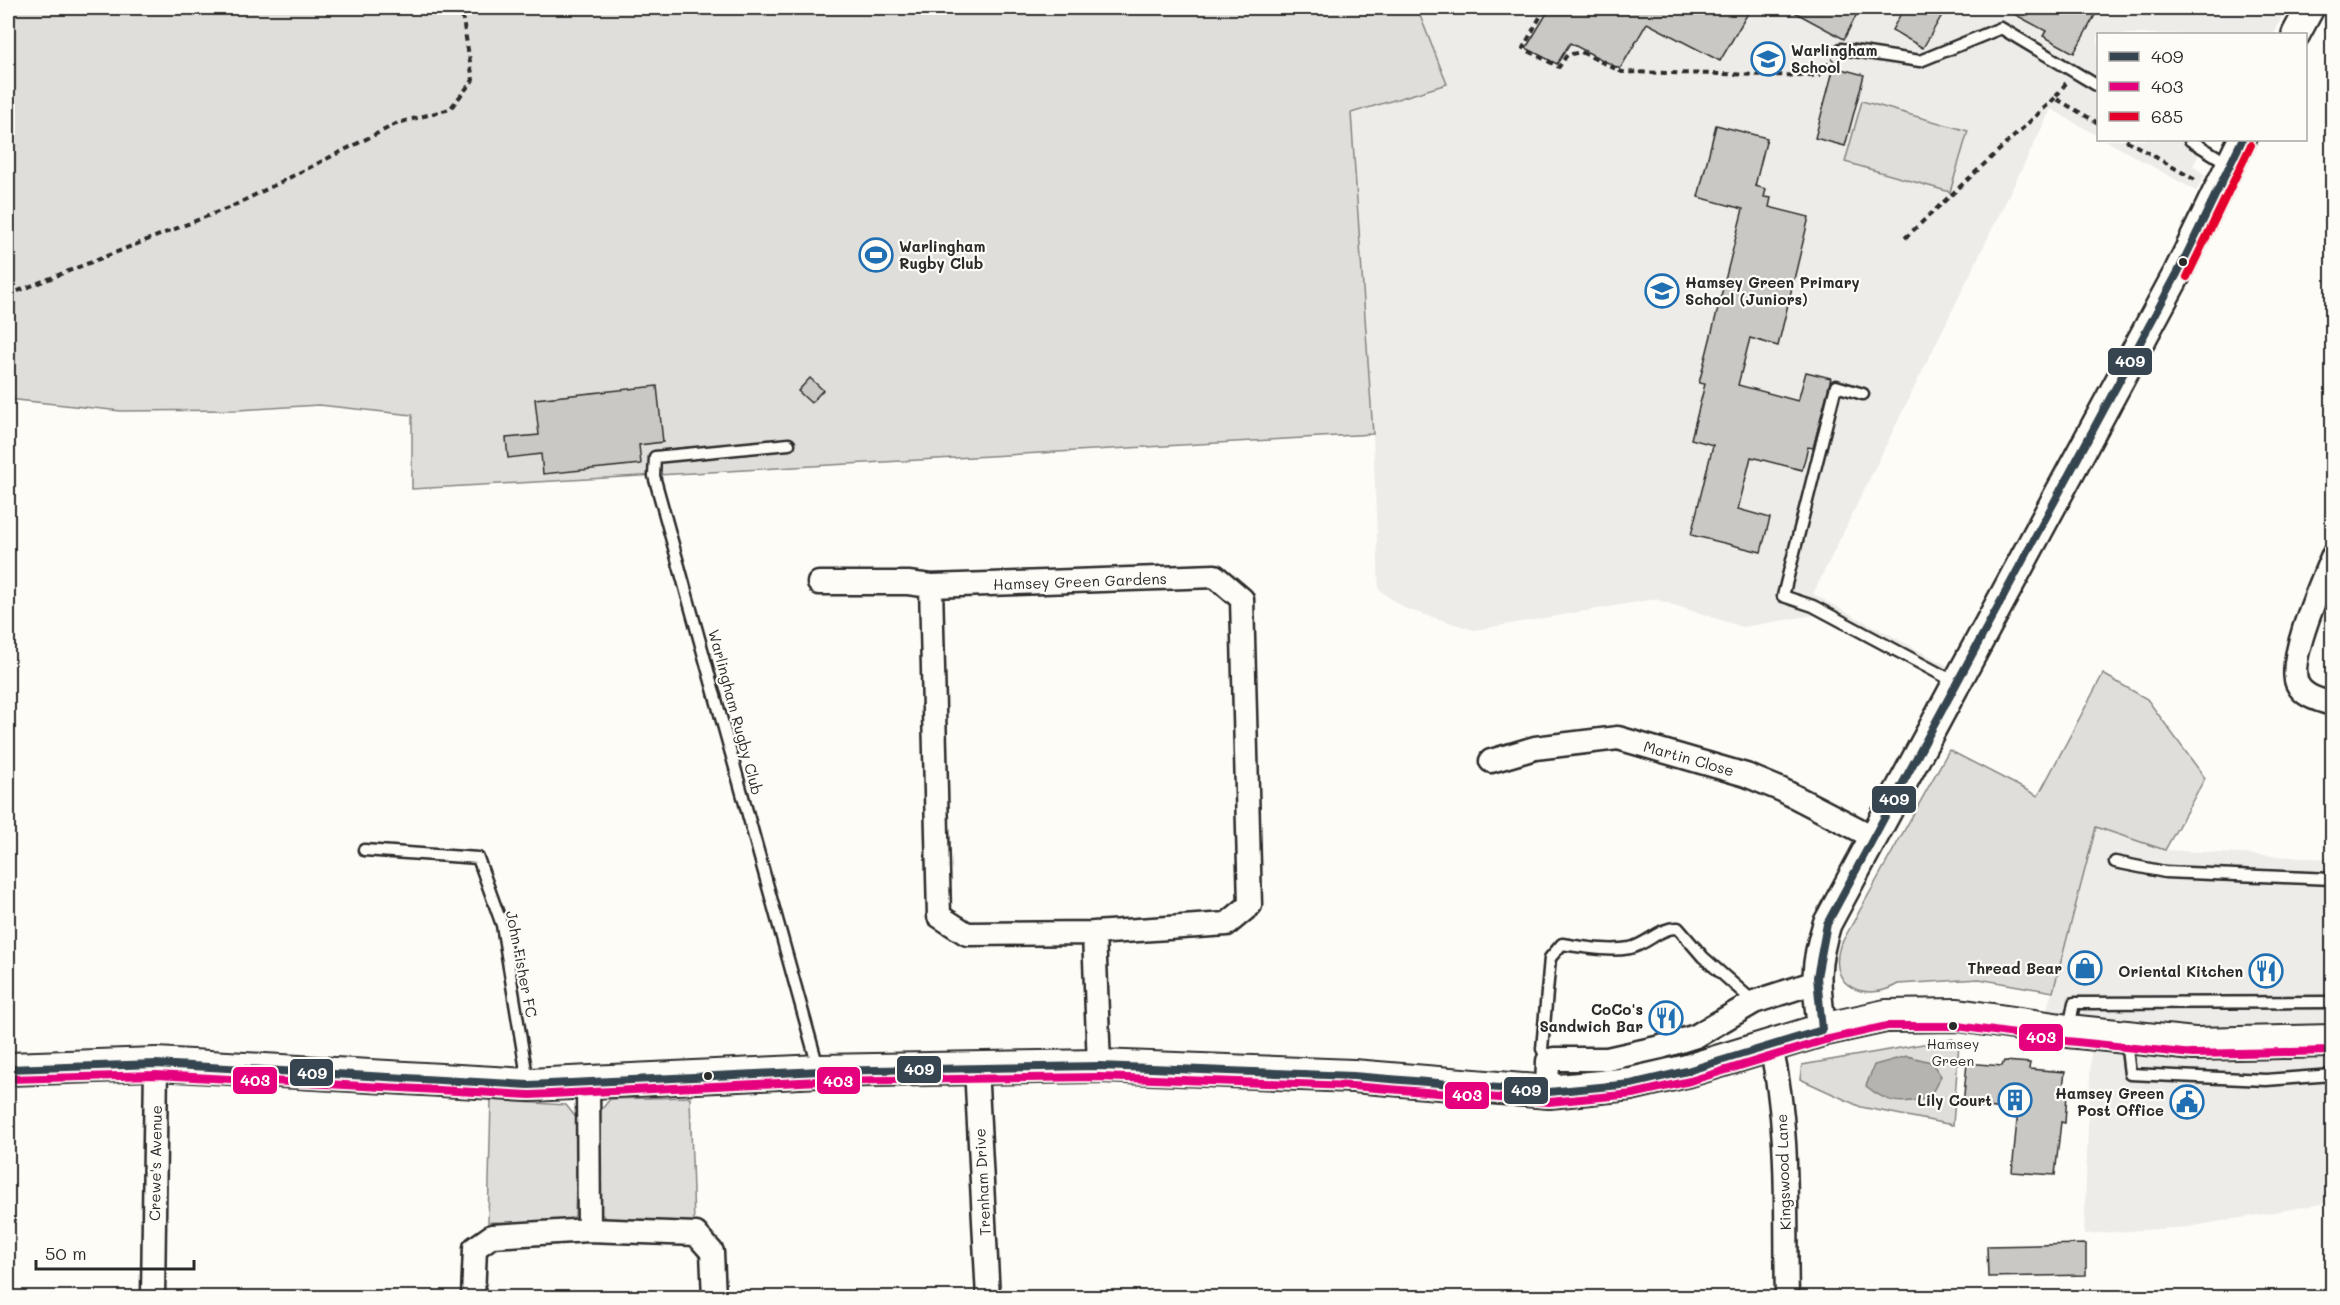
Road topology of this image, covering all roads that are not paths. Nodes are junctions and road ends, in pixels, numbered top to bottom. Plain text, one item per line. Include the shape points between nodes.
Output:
1 (2310, 8) edge
2 (2297, 33) edge
3 (1841, 49) road end
4 (2097, 85) edge
5 (2192, 141) edge
6 (2242, 141) edge
7 (2230, 164) junction
8 (1863, 394) dead end
9 (789, 444) dead end
10 (2332, 557) edge
11 (819, 583) dead end
12 (931, 586) junction
13 (1958, 684) junction
14 (2332, 704) edge
15 (1491, 761) dead end
16 (1875, 838) junction
17 (364, 850) dead end
18 (2115, 862) dead end
19 (2332, 879) edge
20 (1094, 933) junction
21 (1816, 982) junction
22 (1754, 1002) junction
23 (2332, 1002) edge
24 (1822, 1030) junction
25 (2068, 1031) junction
26 (2126, 1037) junction
27 (2332, 1041) edge
28 (1771, 1047) junction
29 (156, 1064) junction
30 (1100, 1066) junction
31 (976, 1067) junction
32 (8, 1069) edge
33 (820, 1071) junction
34 (2332, 1075) edge
35 (1547, 1076) junction
36 (588, 1082) junction
37 (529, 1085) junction
38 (589, 1230) junction
39 (153, 1298) edge
40 (473, 1298) edge
41 (714, 1298) edge
42 (987, 1298) edge
43 (1787, 1298) edge

1 - 2 street
3 - 4 lane via 1920,61 2001,28
5 - 7 lane
6 - 7 street
7 - 13 street via 2173,282
8 - 13 lane via 1836,386 1784,596 1813,606
9 - 33 lane, Warlingham Rugby Club via 655,457 654,476
10 - 14 street via 2300,641 2296,670 2297,683 2309,697
11 - 12 street
12 - 20 street, Hamsey Green Gardens via 939,916 967,934
12 - 20 street, Hamsey Green Gardens via 1215,576 1242,599 1250,905 1227,924
13 - 16 street
15 - 16 street, Martin Close via 1535,748 1618,738 1746,775
16 - 21 street via 1827,924 1816,959
17 - 37 lane, John Fisher FC via 477,858 502,925
18 - 19 lane via 2165,872
20 - 30 street
21 - 22 street
21 - 24 street
22 - 35 street via 1696,1036 1661,1047 1607,1059 1554,1059
22 - 35 lane via 1703,957 1678,928 1669,928 1631,948 1562,944 1551,958 1542,1049
23 - 25 lane via 2074,1003
24 - 25 main road via 1886,1016 1958,1015
24 - 28 main road
25 - 26 main road
26 - 27 main road via 2193,1044
26 - 34 lane via 2130,1074 2266,1080
28 - 35 main road via 1631,1084
28 - 43 street, Kingswood Lane via 1779,1081 1784,1136
29 - 32 main road
29 - 37 main road
29 - 39 street, Crewe's Avenue
30 - 31 main road
30 - 35 main road via 1353,1076
31 - 33 main road
31 - 42 street, Trenham Drive
33 - 36 main road
36 - 37 main road
36 - 38 street
38 - 40 street via 492,1236 475,1248
38 - 41 street via 696,1234 712,1251

